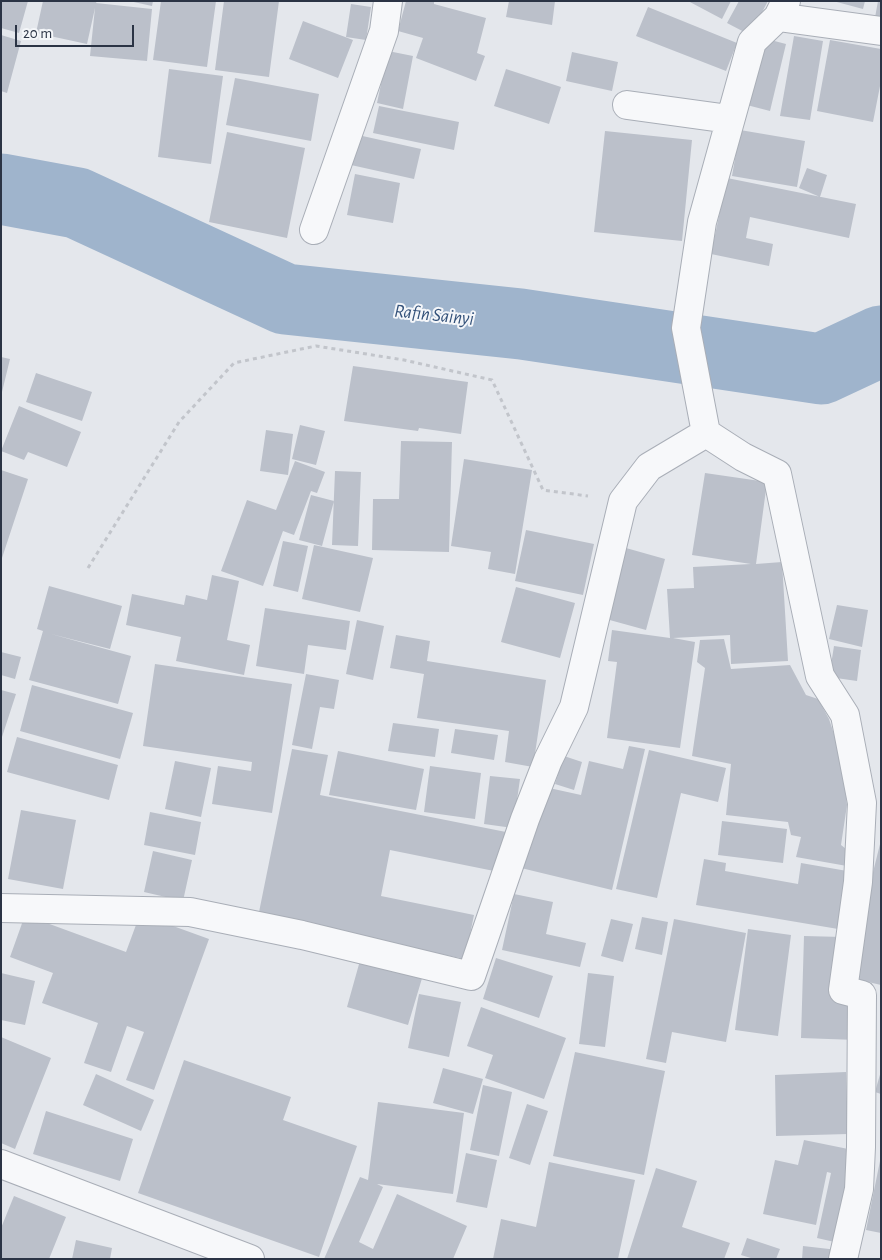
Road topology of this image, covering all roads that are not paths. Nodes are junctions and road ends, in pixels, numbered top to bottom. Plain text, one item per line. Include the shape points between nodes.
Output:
1 (388, 1) edge
2 (782, 9) edge
3 (881, 32) edge
4 (627, 105) dead end
5 (729, 119) junction
6 (314, 230) dead end
7 (706, 433) junction
8 (870, 787) edge
9 (1, 908) edge
10 (870, 1039) edge
11 (1, 1164) edge
12 (250, 1259) edge
13 (843, 1259) edge

1 - 6 street via 384,31
2 - 3 street
2 - 5 street via 752,42
4 - 5 street
5 - 7 street via 702,222 686,328
7 - 8 street via 742,457 777,474 820,676 845,715
7 - 9 street via 649,468 623,501 574,707 531,802 471,976 190,912
8 - 10 street via 862,803 858,882 843,990 862,995
10 - 13 street via 859,1189
11 - 12 street

